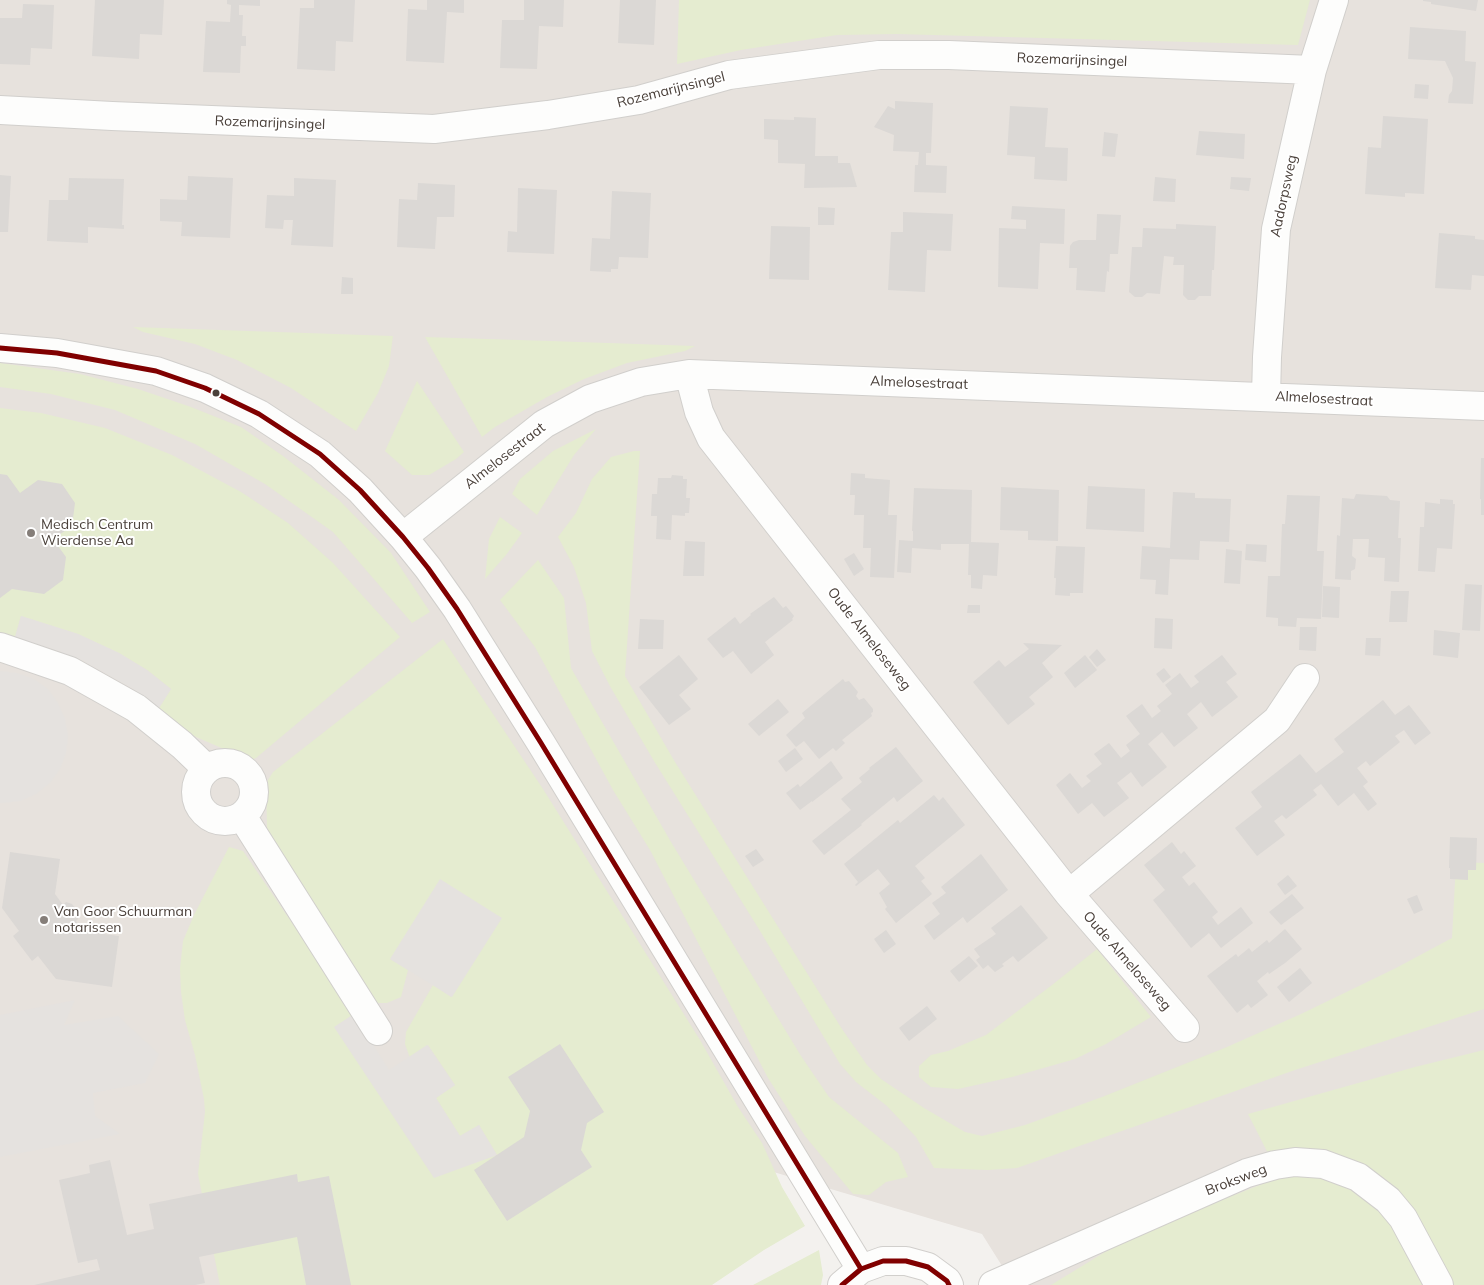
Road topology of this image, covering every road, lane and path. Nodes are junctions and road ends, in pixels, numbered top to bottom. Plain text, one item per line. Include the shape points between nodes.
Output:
1 (1334, 0) edge
2 (1312, 70) junction
3 (0, 110) edge
4 (0, 348) edge
5 (689, 374) junction
6 (1266, 396) junction
7 (1484, 406) edge
8 (404, 538) junction
9 (0, 648) edge
10 (1305, 678) dead end
11 (208, 769) junction
12 (242, 816) junction
13 (1069, 894) junction
14 (1185, 1028) dead end
15 (378, 1031) dead end
16 (852, 1277) edge
17 (950, 1285) edge
18 (994, 1285) edge
19 (1439, 1285) edge

1 - 2 street, Aadorpsweg
2 - 3 street, Rozemarijnsingel via 878,54 729,75 639,100 434,129
2 - 6 street, Aadorpsweg via 1276,229
4 - 8 street via 57,353 156,371 205,388 259,414 320,454 360,490
5 - 6 street, Almelosestraat
5 - 8 street, Almelosestraat via 641,382 590,399 544,424
5 - 13 street, Oude Almeloseweg via 699,412 711,438
6 - 7 street, Almelosestraat
8 - 16 street via 456,609 541,743
9 - 11 street via 70,671 136,708
10 - 13 street via 1276,720
11 - 12 street via 197,786 199,805 213,819 222,822
11 - 12 street via 230,764 249,776 254,787 254,800
12 - 15 street
13 - 14 street, Oude Almeloseweg
16 - 17 street via 883,1261 906,1261 928,1267
18 - 19 street, Broksweg via 1247,1173 1275,1164 1295,1162 1323,1164 1358,1176 1388,1200 1403,1218

